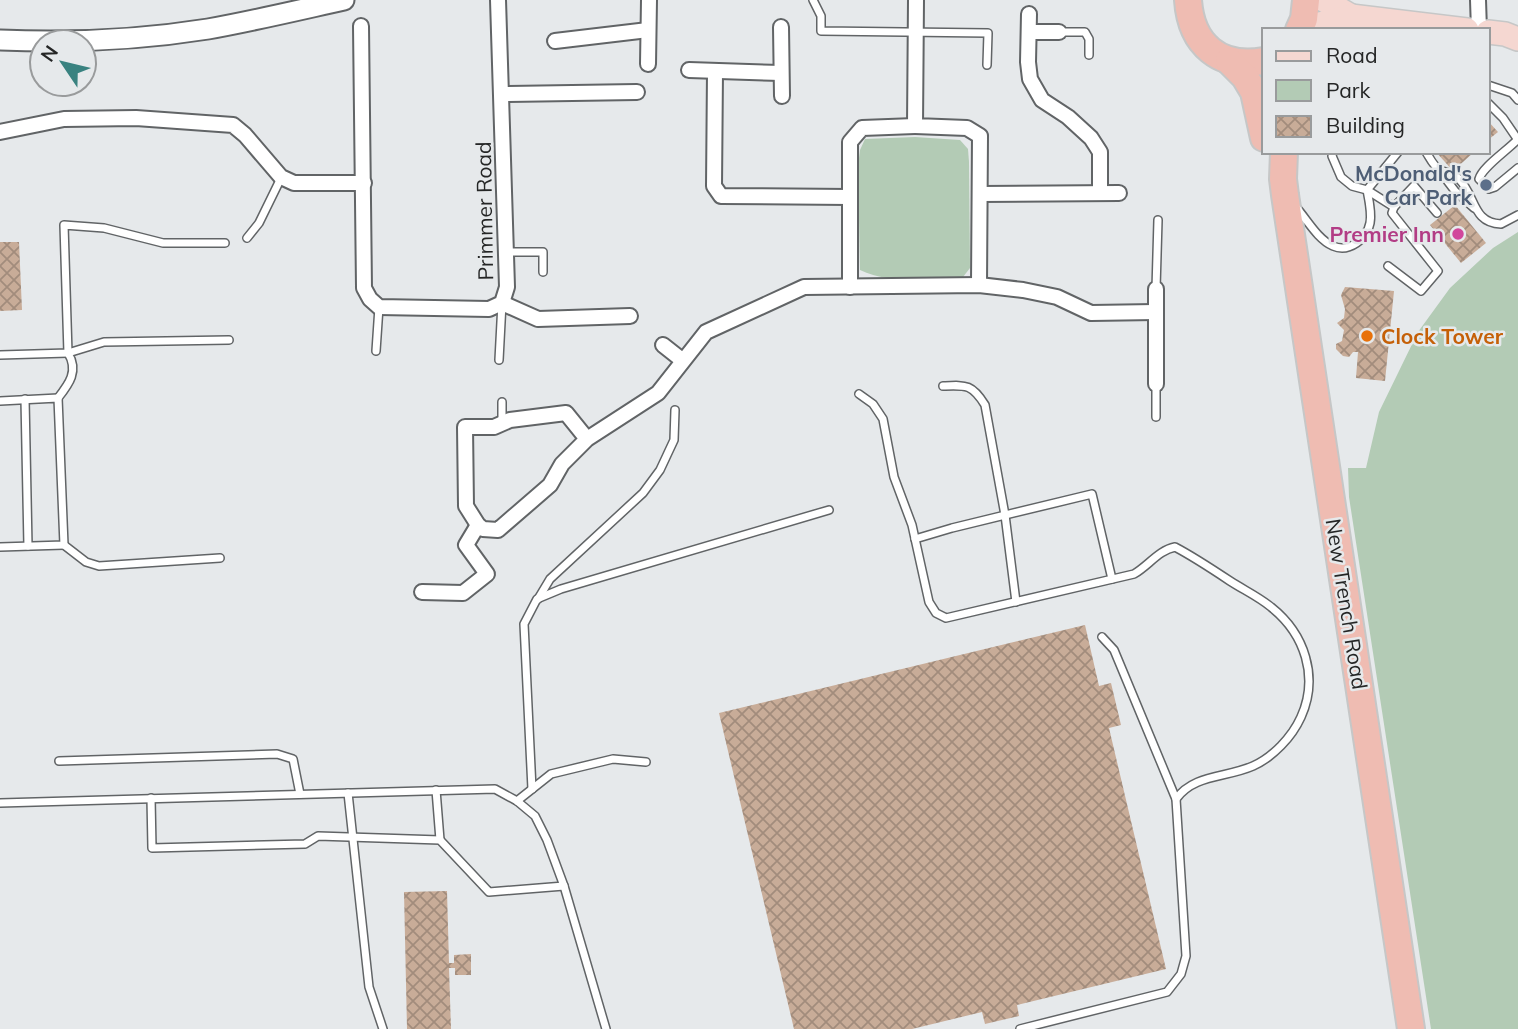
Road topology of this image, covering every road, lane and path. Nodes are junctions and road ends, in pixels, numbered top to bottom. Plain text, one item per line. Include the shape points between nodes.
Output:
1 (344, 0) edge
2 (498, 0) edge
3 (649, 0) edge
4 (813, 0) edge
5 (916, 0) edge
6 (1188, 0) edge
7 (1306, 0) edge
8 (1324, 0) edge
9 (1478, 0) edge
10 (1029, 14) dead end
11 (1352, 16) junction
12 (361, 26) dead end
13 (781, 27) dead end
14 (1300, 28) edge
15 (1313, 28) edge
16 (1451, 28) edge
17 (1479, 28) edge
18 (648, 30) junction
19 (916, 32) junction
20 (1029, 32) junction
21 (1059, 32) joint
22 (1490, 32) edge
23 (1518, 39) edge
24 (0, 40) edge
25 (555, 41) dead end
26 (1089, 55) dead end
27 (1229, 61) junction
28 (1262, 61) edge
29 (648, 64) dead end
30 (987, 65) dead end
31 (689, 70) dead end
32 (715, 72) junction
33 (781, 74) junction
34 (1490, 86) edge
35 (637, 92) dead end
36 (503, 94) junction
37 (782, 96) dead end
38 (1518, 100) edge
39 (1490, 105) edge
40 (915, 126) junction
41 (1262, 129) edge
42 (0, 132) edge
43 (1518, 140) edge
44 (1271, 154) edge
45 (1284, 154) edge
46 (1332, 154) edge
47 (1396, 154) edge
48 (1427, 154) edge
49 (1518, 168) edge
50 (281, 177) junction
51 (364, 183) junction
52 (1284, 187) junction
53 (1367, 190) junction
54 (1100, 193) junction
55 (1119, 193) dead end
56 (979, 194) junction
57 (850, 197) junction
58 (1394, 207) junction
59 (1437, 213) dead end
60 (1518, 215) edge
61 (1158, 220) dead end
62 (247, 237) dead end
63 (225, 243) dead end
64 (506, 252) junction
65 (1388, 266) dead end
66 (543, 272) dead end
67 (979, 285) junction
68 (850, 287) junction
69 (1156, 289) joint
70 (502, 303) junction
71 (379, 307) junction
72 (1155, 312) junction
73 (631, 316) dead end
74 (229, 340) dead end
75 (663, 345) dead end
76 (376, 351) dead end
77 (68, 353) junction
78 (0, 355) edge
79 (499, 360) dead end
80 (682, 360) junction
81 (1156, 384) joint
82 (943, 386) dead end
83 (859, 394) dead end
84 (58, 398) junction
85 (25, 399) junction
86 (0, 401) edge
87 (502, 402) dead end
88 (675, 410) dead end
89 (1156, 416) dead end
90 (502, 424) junction
91 (587, 439) junction
92 (829, 510) dead end
93 (1004, 515) junction
94 (478, 525) junction
95 (915, 539) junction
96 (64, 544) junction
97 (28, 546) junction
98 (0, 547) edge
99 (220, 558) dead end
100 (1112, 579) junction
101 (422, 592) dead end
102 (537, 599) junction
103 (1016, 601) junction
104 (1102, 637) dead end
105 (59, 761) dead end
106 (646, 762) dead end
107 (532, 789) junction
108 (436, 790) junction
109 (348, 793) junction
110 (300, 794) junction
111 (151, 798) junction
112 (1176, 799) junction
113 (517, 801) junction
114 (0, 803) edge
115 (352, 836) junction
116 (440, 840) junction
117 (564, 886) junction
118 (383, 1029) edge
119 (606, 1029) edge
120 (1020, 1029) edge
121 (1411, 1029) edge

1 - 24 street via 208,29 123,39
2 - 36 street, Primmer Road
3 - 18 street
4 - 19 lane via 821,16 821,31
5 - 19 street
6 - 27 highway via 1194,31 1203,44
7 - 14 highway
8 - 11 main road
9 - 17 street
10 - 20 street
11 - 15 main road
11 - 16 main road
12 - 51 street
13 - 33 street
18 - 25 street
18 - 29 street
19 - 30 lane via 988,33
19 - 40 street
20 - 21 street
20 - 54 street via 1030,79 1042,100 1068,117 1100,152
21 - 26 lane via 1085,32
22 - 23 main road
27 - 28 highway
27 - 41 highway via 1254,92
31 - 32 street
32 - 33 street
32 - 57 street via 714,186 721,196
33 - 37 street
34 - 38 lane
35 - 36 street
36 - 64 street, Primmer Road
39 - 43 lane
40 - 56 street via 967,128 980,136
40 - 57 street via 862,128 850,142
42 - 50 street via 64,119 136,118 233,125
43 - 49 lane via 1480,173 1479,179 1489,190
44 - 52 highway, New Trench Road
45 - 52 highway, New Trench Road
46 - 53 lane via 1341,177
47 - 53 lane
48 - 60 lane via 1438,169 1458,177 1486,221 1502,224
50 - 51 street via 294,183
50 - 62 lane via 259,223
51 - 71 street via 364,288
52 - 53 lane via 1319,237 1334,247 1346,248 1361,241 1370,224
52 - 121 highway, New Trench Road
53 - 58 lane
54 - 55 street
54 - 56 street
56 - 67 street
57 - 68 street
58 - 59 lane via 1414,186
58 - 65 lane via 1392,213 1438,271 1422,291
61 - 69 lane
63 - 77 lane via 163,243 104,228 64,225
64 - 66 lane via 542,252
64 - 70 street, Primmer Road via 507,287
67 - 68 street
67 - 72 street via 1057,297 1091,313
68 - 80 street via 804,287 706,332
69 - 72 street
70 - 71 street, Primmer Road via 489,309
70 - 73 street via 538,320
70 - 79 lane
71 - 76 lane
72 - 81 street
74 - 77 lane via 104,342
75 - 80 street
77 - 78 lane
77 - 84 lane via 71,383
80 - 91 street via 658,393
81 - 89 lane
82 - 93 lane via 965,385 976,390 985,405
83 - 95 lane via 883,419 894,477
84 - 85 lane
84 - 96 lane
85 - 86 lane
85 - 97 lane
87 - 90 lane
88 - 102 lane via 674,440 660,470 643,493 550,579
90 - 91 street via 566,412
90 - 94 street via 466,428 466,506
91 - 94 street via 562,464 550,485 498,530
92 - 102 lane
93 - 95 lane
93 - 100 lane via 1092,494
93 - 103 lane
94 - 101 street via 466,545 487,574 463,593
95 - 103 lane via 929,602 936,613 946,618
96 - 97 lane
96 - 99 lane via 86,562 99,566
97 - 98 lane
100 - 103 lane
100 - 112 lane via 1134,574 1165,549 1175,547 1270,607 1290,625 1303,647 1310,675 1309,700 1276,752 1253,766 1184,788
102 - 107 lane via 524,624
104 - 112 lane via 1114,650
105 - 110 lane via 277,754 293,759
106 - 107 lane via 612,759 551,774
107 - 113 lane
108 - 109 lane
108 - 113 lane via 495,789
108 - 116 lane
109 - 110 lane
109 - 115 lane
110 - 111 lane
111 - 114 lane
111 - 115 lane via 152,848 305,844 318,836
112 - 120 lane via 1186,956 1181,974 1167,992
113 - 117 lane via 535,817
115 - 116 lane
115 - 118 lane via 369,987
116 - 117 lane via 489,892
117 - 119 lane

